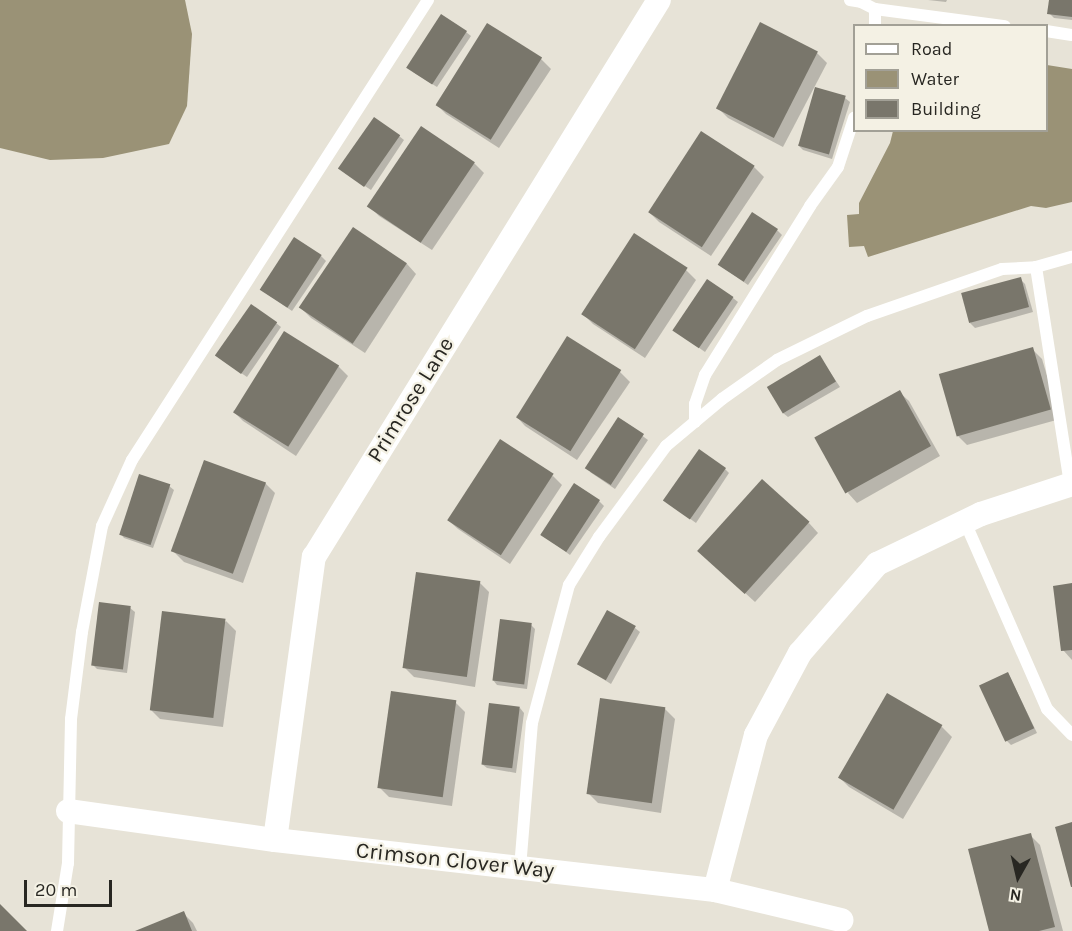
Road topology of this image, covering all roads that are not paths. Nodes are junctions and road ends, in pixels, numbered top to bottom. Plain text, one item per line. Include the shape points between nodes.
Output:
1 (428, 0) edge
2 (659, 0) edge
3 (850, 0) edge
4 (875, 9) junction
5 (875, 24) edge
6 (990, 24) edge
7 (1048, 32) edge
8 (1072, 35) edge
9 (853, 124) edge
10 (1072, 257) edge
11 (1036, 267) junction
12 (695, 422) junction
13 (1071, 484) edge
14 (965, 522) junction
15 (1072, 735) edge
16 (68, 811) junction
17 (274, 840) junction
18 (520, 868) junction
19 (715, 890) junction
20 (841, 920) dead end
21 (57, 931) edge

1 - 16 lane via 132,460 102,526 71,719
2 - 17 street, Primrose Lane via 314,557
3 - 4 lane
4 - 5 lane
4 - 6 lane
7 - 8 lane
9 - 12 lane via 838,167 705,375 695,404
10 - 11 lane
11 - 12 lane via 1002,269 867,316 777,360
11 - 13 lane
12 - 18 lane via 666,446 569,585 532,723
13 - 14 street
14 - 15 lane via 1047,709
14 - 19 street via 877,564 800,653 756,735
16 - 17 street, Crimson Clover Way
16 - 21 lane via 68,863
17 - 18 street, Crimson Clover Way
18 - 19 street, Crimson Clover Way
19 - 20 street, Crimson Clover Way

